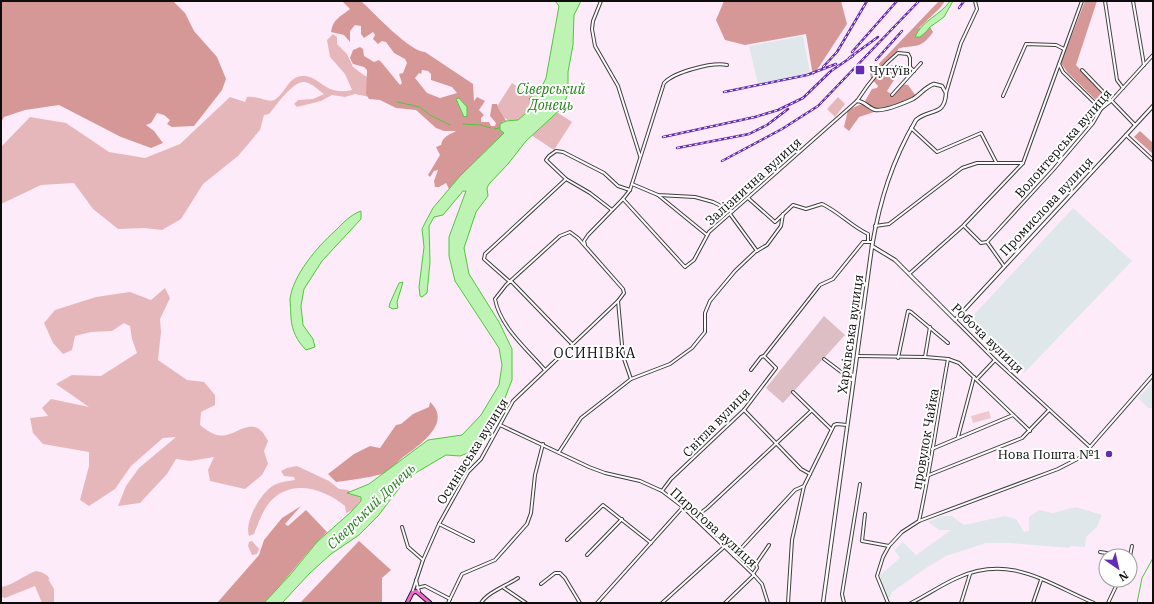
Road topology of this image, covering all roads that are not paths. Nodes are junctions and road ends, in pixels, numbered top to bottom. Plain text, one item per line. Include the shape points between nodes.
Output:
1 (601, 1) edge
2 (975, 1) edge
3 (1082, 1) edge
4 (1105, 1) edge
5 (1133, 1) edge
6 (1064, 49) junction
7 (1153, 55) edge
8 (921, 63) dead end
9 (1059, 63) junction
10 (727, 65) dead end
11 (1144, 65) junction
12 (1082, 70) dead end
13 (914, 71) junction
14 (1055, 72) junction
15 (1063, 72) junction
16 (1123, 88) junction
17 (946, 93) junction
18 (892, 95) dead end
19 (1004, 96) dead end
20 (857, 101) junction
21 (1111, 101) junction
22 (1153, 106) edge
23 (1101, 109) junction
24 (1135, 125) junction
25 (911, 128) junction
26 (1126, 135) junction
27 (640, 157) junction
28 (1153, 160) edge
29 (996, 162) junction
30 (1023, 163) junction
31 (566, 179) junction
32 (632, 184) junction
33 (630, 190) junction
34 (658, 195) junction
35 (748, 198) junction
36 (624, 199) junction
37 (612, 210) junction
38 (730, 213) junction
39 (783, 214) junction
40 (875, 226) junction
41 (963, 226) junction
42 (707, 235) junction
43 (578, 238) junction
44 (585, 238) junction
45 (868, 242) junction
46 (873, 242) junction
47 (987, 242) junction
48 (585, 246) junction
49 (872, 246) junction
50 (757, 251) junction
51 (1004, 266) junction
52 (909, 274) junction
53 (510, 281) junction
54 (618, 301) junction
55 (955, 320) junction
56 (930, 327) junction
57 (948, 343) dead end
58 (572, 344) junction
59 (764, 356) junction
60 (857, 356) junction
61 (925, 357) junction
62 (898, 358) junction
63 (824, 359) dead end
64 (948, 359) junction
65 (995, 360) junction
66 (545, 370) junction
67 (751, 370) dead end
68 (1153, 375) edge
69 (974, 377) junction
70 (631, 379) junction
71 (977, 379) junction
72 (853, 381) junction
73 (793, 392) dead end
74 (744, 410) junction
75 (1049, 410) junction
76 (811, 411) junction
77 (1013, 415) junction
78 (500, 425) junction
79 (847, 426) junction
80 (831, 429) junction
81 (1030, 431) junction
82 (958, 437) junction
83 (776, 443) junction
84 (543, 444) junction
85 (1090, 446) junction
86 (932, 449) junction
87 (559, 452) junction
88 (810, 474) junction
89 (929, 475) junction
90 (860, 484) dead end
91 (804, 486) junction
92 (662, 491) junction
93 (683, 507) junction
94 (865, 514) dead end
95 (694, 518) junction
96 (622, 519) junction
97 (919, 521) junction
98 (439, 524) junction
99 (402, 527) dead end
100 (568, 540) dead end
101 (473, 541) dead end
102 (650, 543) junction
103 (769, 545) dead end
104 (889, 546) junction
105 (724, 547) junction
106 (587, 555) dead end
107 (734, 556) junction
108 (423, 560) junction
109 (970, 573) junction
110 (753, 575) junction
111 (416, 578) junction
112 (518, 578) dead end
113 (1040, 580) junction
114 (542, 584) dead end
115 (417, 588) junction
116 (503, 588) junction
117 (1115, 588) edge
118 (419, 592) junction
119 (412, 593) junction
120 (450, 599) junction
121 (407, 603) edge
122 (430, 603) edge
123 (448, 603) edge
124 (481, 603) edge
125 (526, 603) edge
126 (580, 603) edge
127 (597, 603) edge
128 (662, 603) edge
129 (726, 603) edge
130 (768, 603) edge
131 (788, 603) edge
132 (823, 603) edge
133 (844, 603) edge
134 (888, 603) edge
135 (911, 603) edge
136 (962, 603) edge
137 (1033, 603) edge
138 (1094, 603) edge
139 (1108, 603) edge

1 - 27 street via 593,21 595,46 618,86
2 - 17 street, Харківська вулиця via 978,9 961,43
3 - 6 street
4 - 16 street via 1117,80
5 - 11 street
6 - 9 street
6 - 19 street via 1056,45 1026,44
7 - 11 street, Волонтерська вулиця
8 - 13 street
9 - 14 street
9 - 15 street
10 - 27 street via 720,64 668,78 661,89
11 - 16 street, Волонтерська вулиця
12 - 21 street
13 - 18 street
13 - 20 street, Залізнична вулиця via 910,67 908,54 898,53 868,85
14 - 15 street
14 - 30 street
15 - 23 street
16 - 21 street, Волонтерська вулиця
17 - 20 street via 942,86 934,84 912,99 881,110 874,110
17 - 25 street, Харківська вулиця via 941,109 918,118
20 - 35 street, Залізнична вулиця
21 - 23 street, Волонтерська вулиця
21 - 24 street
22 - 24 street, Промислова вулиця
23 - 47 street, Волонтерська вулиця via 1093,123 1054,170
24 - 26 street, Промислова вулиця
25 - 29 street via 937,152 981,133
25 - 40 street, Харківська вулиця via 889,175
26 - 28 street
26 - 51 street, Промислова вулиця
27 - 32 street
29 - 30 street
29 - 40 street via 977,163 962,168 889,224
30 - 41 street
31 - 33 street via 546,160 556,151 580,159 604,173 618,186
31 - 37 street
31 - 53 street via 485,254 484,259
32 - 33 street
32 - 34 street
33 - 36 street
34 - 38 street via 695,197 713,202
34 - 42 street
35 - 38 street, Залізнична вулиця
35 - 39 street via 775,222
36 - 37 street
36 - 42 street, Залізнична вулиця via 684,267 694,260
37 - 44 street
38 - 42 street, Залізнична вулиця
38 - 50 street
39 - 45 street via 793,205 806,209 822,204 868,234
39 - 50 street via 781,226 767,245
40 - 46 street, Харківська вулиця
41 - 47 street via 981,243
41 - 52 street
43 - 44 street
43 - 48 street
43 - 53 street via 570,232 564,234
44 - 48 street
45 - 46 street
45 - 59 street via 863,242 833,279 820,285
46 - 49 street, Харківська вулиця
47 - 51 street
48 - 54 street, Осинівська вулиця via 623,289 624,293
49 - 52 street, Робоча вулиця via 895,260
49 - 60 street, Харківська вулиця
50 - 70 street via 735,271 710,301 705,313 705,332 692,348 670,364
51 - 55 street, Промислова вулиця
52 - 55 street, Робоча вулиця
53 - 58 street
53 - 66 street via 495,300 496,308 507,326
54 - 58 street, Осинівська вулиця
54 - 70 street via 623,356
55 - 65 street, Робоча вулиця
56 - 57 street
56 - 61 street
56 - 62 street via 908,311
58 - 66 street, Осинівська вулиця
59 - 67 street
59 - 74 street, Світла вулиця via 776,368
60 - 62 street
60 - 72 street, Харківська вулиця
61 - 62 street
61 - 64 street
63 - 72 street
64 - 69 street via 959,363
64 - 86 street, провулок Чайка
65 - 71 street
65 - 75 street, Робоча вулиця
66 - 78 street, Осинівська вулиця via 513,401
68 - 85 street
69 - 71 street
69 - 82 street
70 - 87 street via 580,418
71 - 77 street
72 - 79 street, Харківська вулиця
73 - 76 street
74 - 83 street
74 - 92 street, Світла вулиця via 671,479
75 - 81 street
75 - 85 street, Робоча вулиця
76 - 80 street
76 - 83 street
77 - 81 street
77 - 82 street
78 - 84 street, Пирогова вулиця
78 - 98 street, Осинівська вулиця via 481,459 468,472
79 - 80 street via 837,424
79 - 132 street, Харківська вулиця
80 - 88 street
81 - 89 street via 1005,446
82 - 86 street
83 - 88 street via 801,469
83 - 95 street
84 - 87 street, Пирогова вулиця
84 - 120 street via 527,524 495,560 462,574
85 - 97 street via 1089,453 1085,456 1058,469
86 - 89 street, провулок Чайка
87 - 92 street, Пирогова вулиця via 605,473 640,481
88 - 91 street
89 - 97 street, провулок Чайка
90 - 133 street via 842,594
91 - 107 street via 795,490
91 - 131 street via 792,540
92 - 93 street, Пирогова вулиця
93 - 95 street, Пирогова вулиця
93 - 102 street
94 - 104 street via 862,542
95 - 105 street, Пирогова вулиця
96 - 100 street via 606,506 602,506
96 - 102 street
96 - 106 street
97 - 104 street via 902,532
98 - 101 street, Осинівська вулиця
98 - 108 street, Осинівська вулиця
99 - 108 street via 408,547
102 - 127 street
103 - 110 street via 756,564 757,568
104 - 134 street via 877,576
105 - 107 street, Пирогова вулиця
105 - 128 street
107 - 110 street, Пирогова вулиця
108 - 111 street, Осинівська вулиця
109 - 113 street via 989,568 1007,568 1016,569
109 - 135 street
109 - 136 street
110 - 129 street
110 - 130 street, Пирогова вулиця via 762,584
111 - 115 street
111 - 119 street, Осинівська вулиця
112 - 116 street
113 - 137 street
113 - 138 street
114 - 126 street via 555,573 560,573 570,584
115 - 118 street
115 - 120 street via 425,586
116 - 124 street via 487,596
116 - 125 street
117 - 139 street
118 - 119 main road
118 - 122 main road
119 - 121 main road, Осинівська вулиця
120 - 123 street

